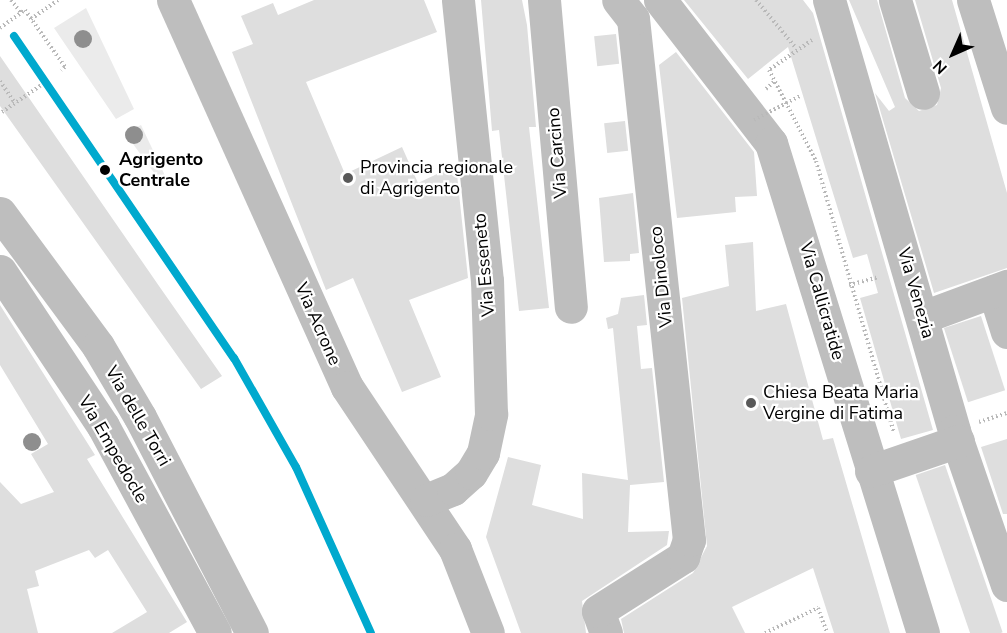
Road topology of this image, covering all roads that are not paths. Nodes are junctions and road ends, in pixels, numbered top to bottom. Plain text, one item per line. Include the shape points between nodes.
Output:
1 (173, 0) edge
2 (458, 0) edge
3 (544, 0) edge
4 (618, 0) edge
5 (660, 0) edge
6 (895, 0) edge
7 (973, 0) edge
8 (835, 14) edge
9 (923, 93) dead end
10 (1007, 108) edge
11 (0, 213) edge
12 (0, 271) edge
13 (1001, 288) edge
14 (571, 307) dead end
15 (923, 317) junction
16 (1007, 332) edge
17 (958, 441) junction
18 (872, 471) junction
19 (426, 500) junction
20 (1007, 585) edge
21 (215, 633) edge
22 (252, 633) edge
23 (488, 633) edge
24 (606, 633) edge
25 (923, 633) edge

1 - 19 street, Via Acrone via 347,387 372,431
2 - 19 street, Via Esseneto via 487,282 491,414 483,453 471,473 453,489
3 - 14 street, Via Carcino
4 - 24 street, Via Dinoloco via 633,19 689,540 683,557 598,611
5 - 18 street, Via Callicratide via 771,143 835,289
6 - 9 street
7 - 10 street
8 - 15 street, Via Venezia
11 - 22 street, Via delle Torri via 98,346 140,417
12 - 21 street, Via Empedocle via 104,426
13 - 15 street
13 - 16 street
15 - 17 street, Via Venezia
17 - 18 street
17 - 20 street, Via Venezia
18 - 25 street, Via Callicratide
19 - 23 street, Via Acrone via 455,549

